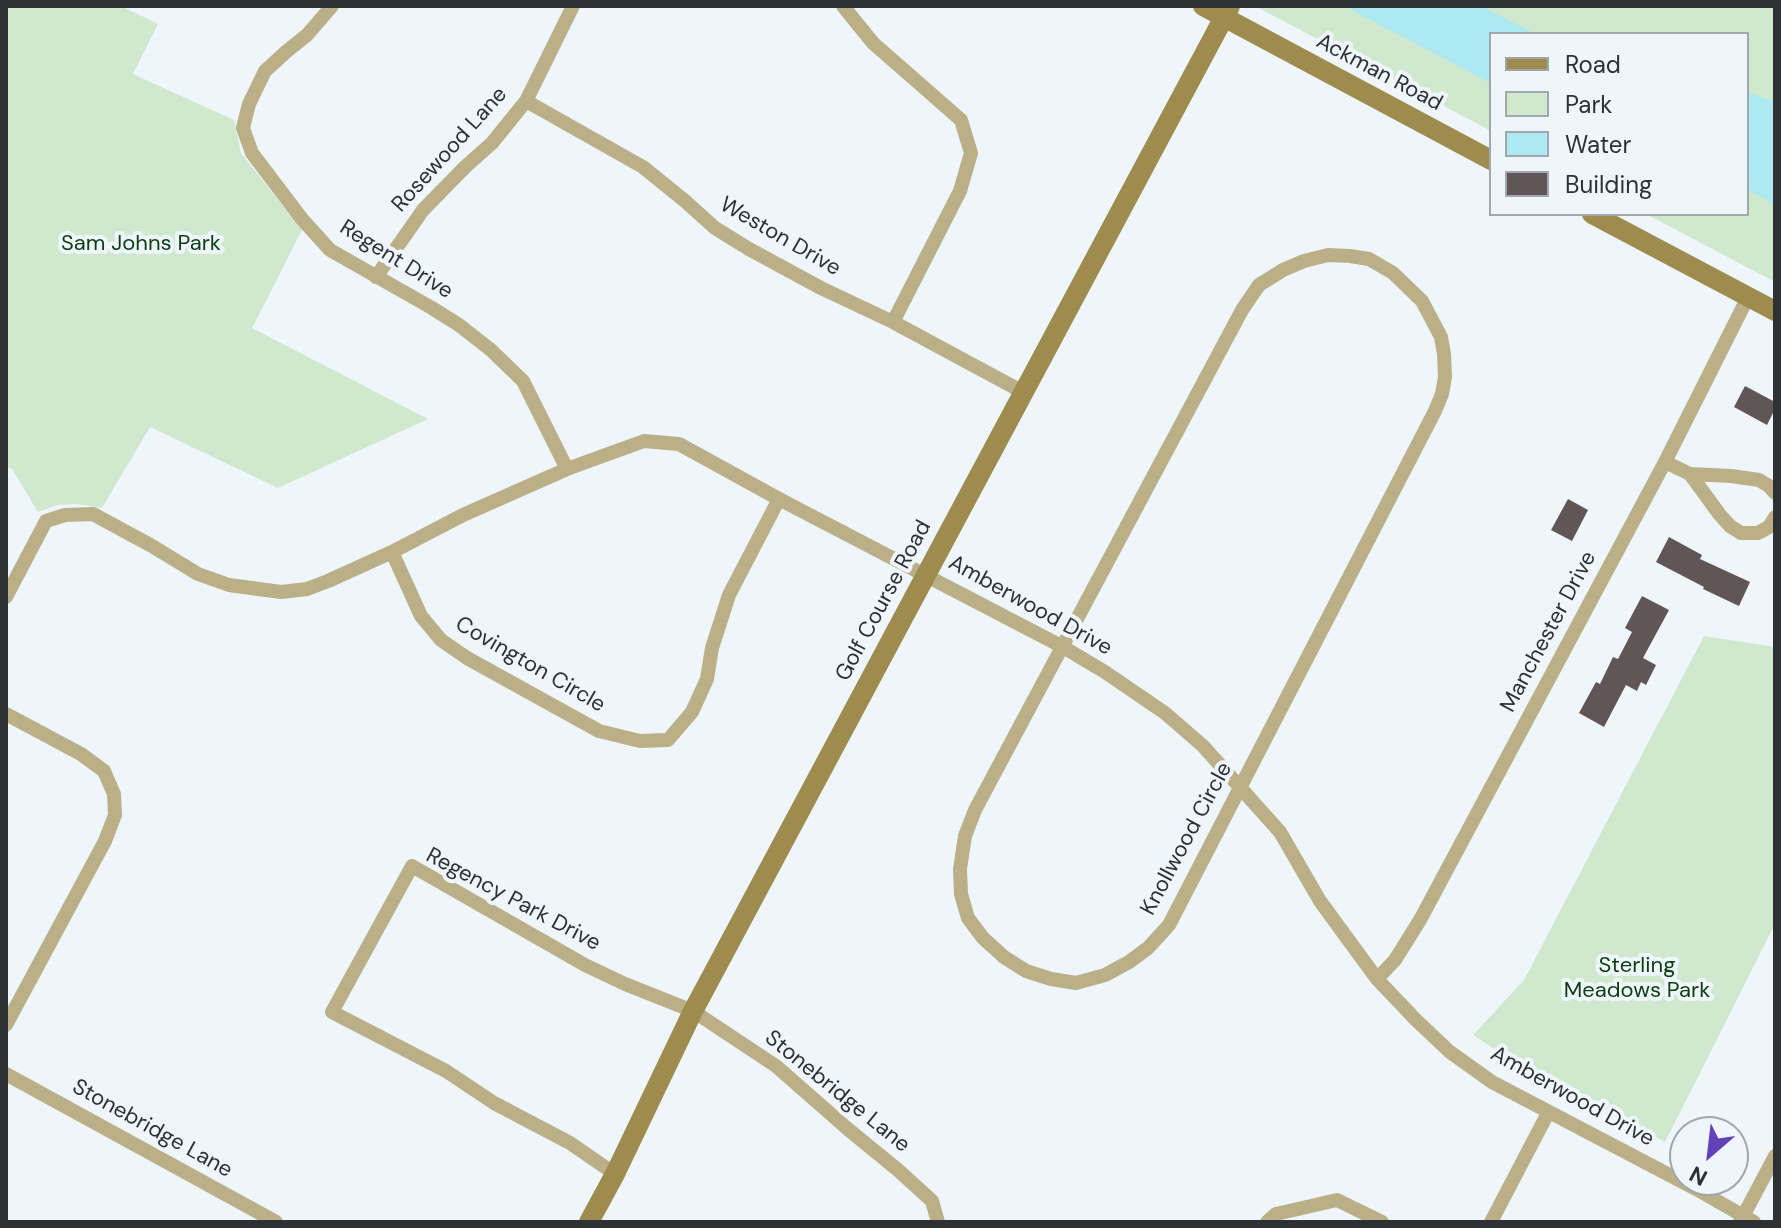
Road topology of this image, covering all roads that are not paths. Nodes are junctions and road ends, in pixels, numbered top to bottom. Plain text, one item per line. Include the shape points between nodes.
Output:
1 (332, 6) edge
2 (573, 6) edge
3 (843, 6) edge
4 (1203, 6) edge
5 (1227, 12) edge
6 (526, 101) junction
7 (1489, 159) edge
8 (1596, 216) edge
9 (376, 277) junction
10 (1748, 297) junction
11 (1775, 311) edge
12 (893, 322) junction
13 (1023, 392) junction
14 (1665, 462) junction
15 (567, 469) junction
16 (1690, 474) junction
17 (1775, 493) edge
18 (779, 499) junction
19 (1775, 517) edge
20 (392, 552) junction
21 (925, 575) junction
22 (6, 597) edge
23 (1063, 647) junction
24 (6, 714) edge
25 (1240, 786) junction
26 (1377, 979) junction
27 (693, 1011) junction
28 (6, 1025) edge
29 (6, 1074) edge
30 (1548, 1113) junction
31 (1775, 1156) edge
32 (615, 1174) junction
33 (1746, 1220) edge
34 (276, 1222) edge
35 (589, 1222) edge
36 (938, 1222) edge
37 (1267, 1222) edge
38 (1382, 1222) edge
39 (1491, 1222) edge

1 - 9 street, Regent Drive via 265,71 243,128 252,153 311,230 330,250
2 - 6 street, Rosewood Lane
3 - 12 street via 873,43 961,120 971,153 960,191
4 - 5 street, Ackman Road
5 - 7 street, Ackman Road
5 - 13 street, Golf Course Road
6 - 9 street, Rosewood Lane via 492,143 423,210
6 - 12 street, Weston Drive via 643,167 715,228
8 - 10 street
9 - 15 street, Regent Drive via 459,325 523,381
10 - 11 street
10 - 14 street, Manchester Drive
12 - 13 street, Weston Drive
13 - 21 street, Golf Course Road
14 - 16 street
14 - 26 street, Manchester Drive via 1420,920
15 - 18 street, Amberwood Drive via 644,441 679,444
15 - 20 street, Amberwood Drive
16 - 17 street via 1759,480
16 - 19 street via 1720,515 1741,533 1758,533
18 - 20 street, Covington Circle via 729,595 707,679 692,712 668,740 640,741 599,731 467,658 441,640 421,616
18 - 21 street, Amberwood Drive
20 - 22 street, Amberwood Drive via 307,589 281,592 229,585 198,574 93,514 65,515 46,521
21 - 23 street, Amberwood Drive
21 - 27 street, Golf Course Road
23 - 25 street, Amberwood Drive via 1165,713
23 - 25 street, Knollwood Circle via 965,836 960,869 968,918 1004,957 1026,971 1076,983 1105,975 1148,948 1169,925
23 - 25 street, Knollwood Circle via 1259,285 1283,270 1328,255 1369,259 1393,273 1422,301 1441,337 1442,394
24 - 28 street via 104,771 114,794 115,815
25 - 26 street, Amberwood Drive via 1280,832 1320,901
26 - 30 street, Amberwood Drive via 1450,1052
27 - 32 street, Golf Course Road
27 - 32 street, Regency Park Drive via 585,965 412,866 332,1012 446,1071
27 - 36 street, Stonebridge Lane via 776,1066 898,1170 932,1201
29 - 34 street, Stonebridge Lane
30 - 33 street, Amberwood Drive
30 - 39 street
31 - 33 street
32 - 35 street, Golf Course Road
37 - 38 street via 1276,1214 1337,1200

